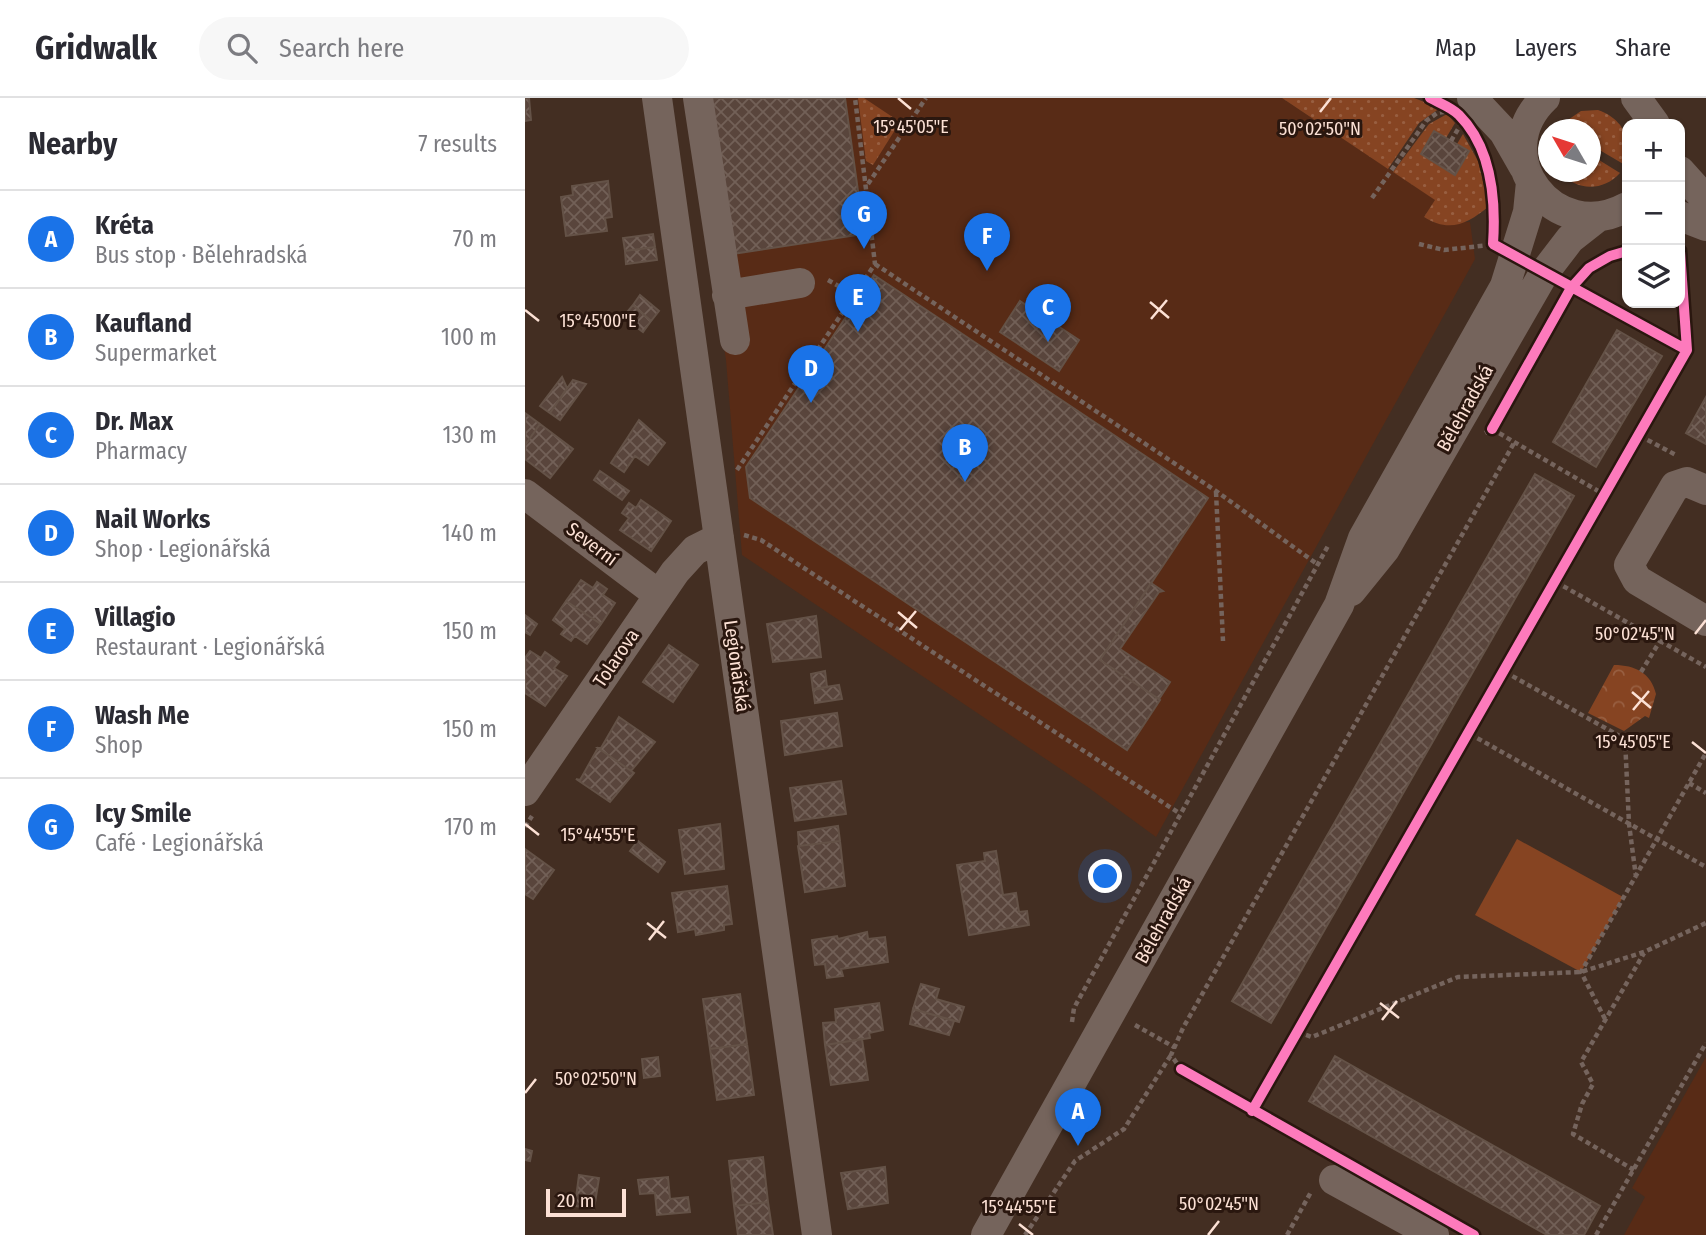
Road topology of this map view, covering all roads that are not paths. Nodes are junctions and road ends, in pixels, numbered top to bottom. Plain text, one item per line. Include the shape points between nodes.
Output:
1 (657, 98) edge
2 (698, 98) edge
3 (1545, 98) edge
4 (1636, 98) edge
5 (1464, 109) edge
6 (1655, 115) edge
7 (1529, 177) junction
8 (1682, 182) edge
9 (1615, 213) edge
10 (1691, 227) edge
11 (800, 283) dead end
12 (727, 295) junction
13 (735, 340) dead end
14 (1706, 490) edge
15 (525, 495) edge
16 (719, 538) junction
17 (659, 594) junction
18 (1339, 605) junction
19 (1706, 621) edge
20 (525, 791) edge
21 (1334, 1180) dead end
22 (817, 1235) edge
23 (986, 1235) edge
24 (1434, 1235) edge

1 - 16 street, Legionářská
2 - 12 street
3 - 7 street, Bělehradská via 1524,133
4 - 6 street
5 - 7 street via 1504,132
7 - 9 street, Bělehradská via 1554,207 1575,216
7 - 18 street, Bělehradská via 1528,212 1498,248 1494,307 1363,538
8 - 10 street
9 - 18 street, Bělehradská via 1570,239 1544,273 1385,549
11 - 12 street
12 - 13 street
14 - 19 street via 1687,482 1675,486 1629,565 1637,580
15 - 17 street, Severní
16 - 17 street, Tolarova via 695,550
16 - 22 street, Legionářská
17 - 20 street, Tolarova
18 - 23 street, Bělehradská
21 - 24 street

